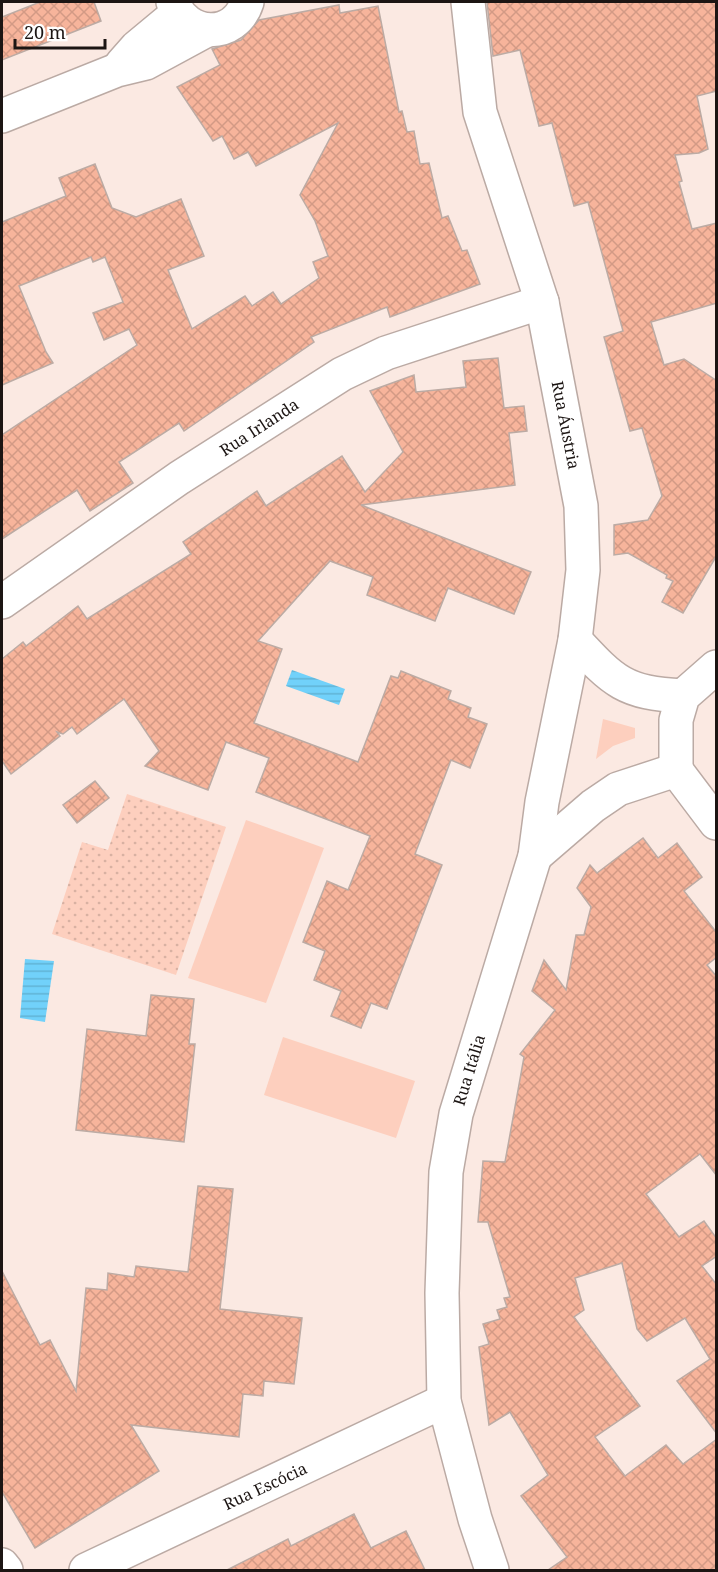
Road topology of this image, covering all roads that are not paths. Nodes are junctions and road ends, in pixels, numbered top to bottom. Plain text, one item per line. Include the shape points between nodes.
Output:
1 (267, 2) edge
2 (174, 5) edge
3 (465, 7) edge
4 (231, 17) edge
5 (117, 70) junction
6 (2, 116) edge
7 (542, 302) junction
8 (2, 602) edge
9 (575, 640) junction
10 (717, 668) edge
11 (683, 696) junction
12 (676, 770) junction
13 (717, 823) edge
14 (535, 856) junction
15 (444, 1401) junction
16 (2, 1565) edge
17 (6, 1570) edge
18 (86, 1570) edge
19 (492, 1570) edge

1 - 4 street
2 - 4 street via 196,28
2 - 5 street
3 - 7 street, Rua Áustria via 480,112
4 - 5 street via 146,63
5 - 6 street
7 - 8 street, Rua Irlanda via 386,353 342,374 179,478
7 - 9 street, Rua Áustria via 581,506 583,570
9 - 11 street via 609,676 628,687 650,695
9 - 14 street, Rua Áustria
10 - 11 street
11 - 12 street via 676,720
12 - 13 street
12 - 14 street via 618,789
14 - 15 street, Rua Itália via 456,1114 446,1172
15 - 18 street, Rua Escócia
15 - 19 street, Rua Itália
16 - 17 street

